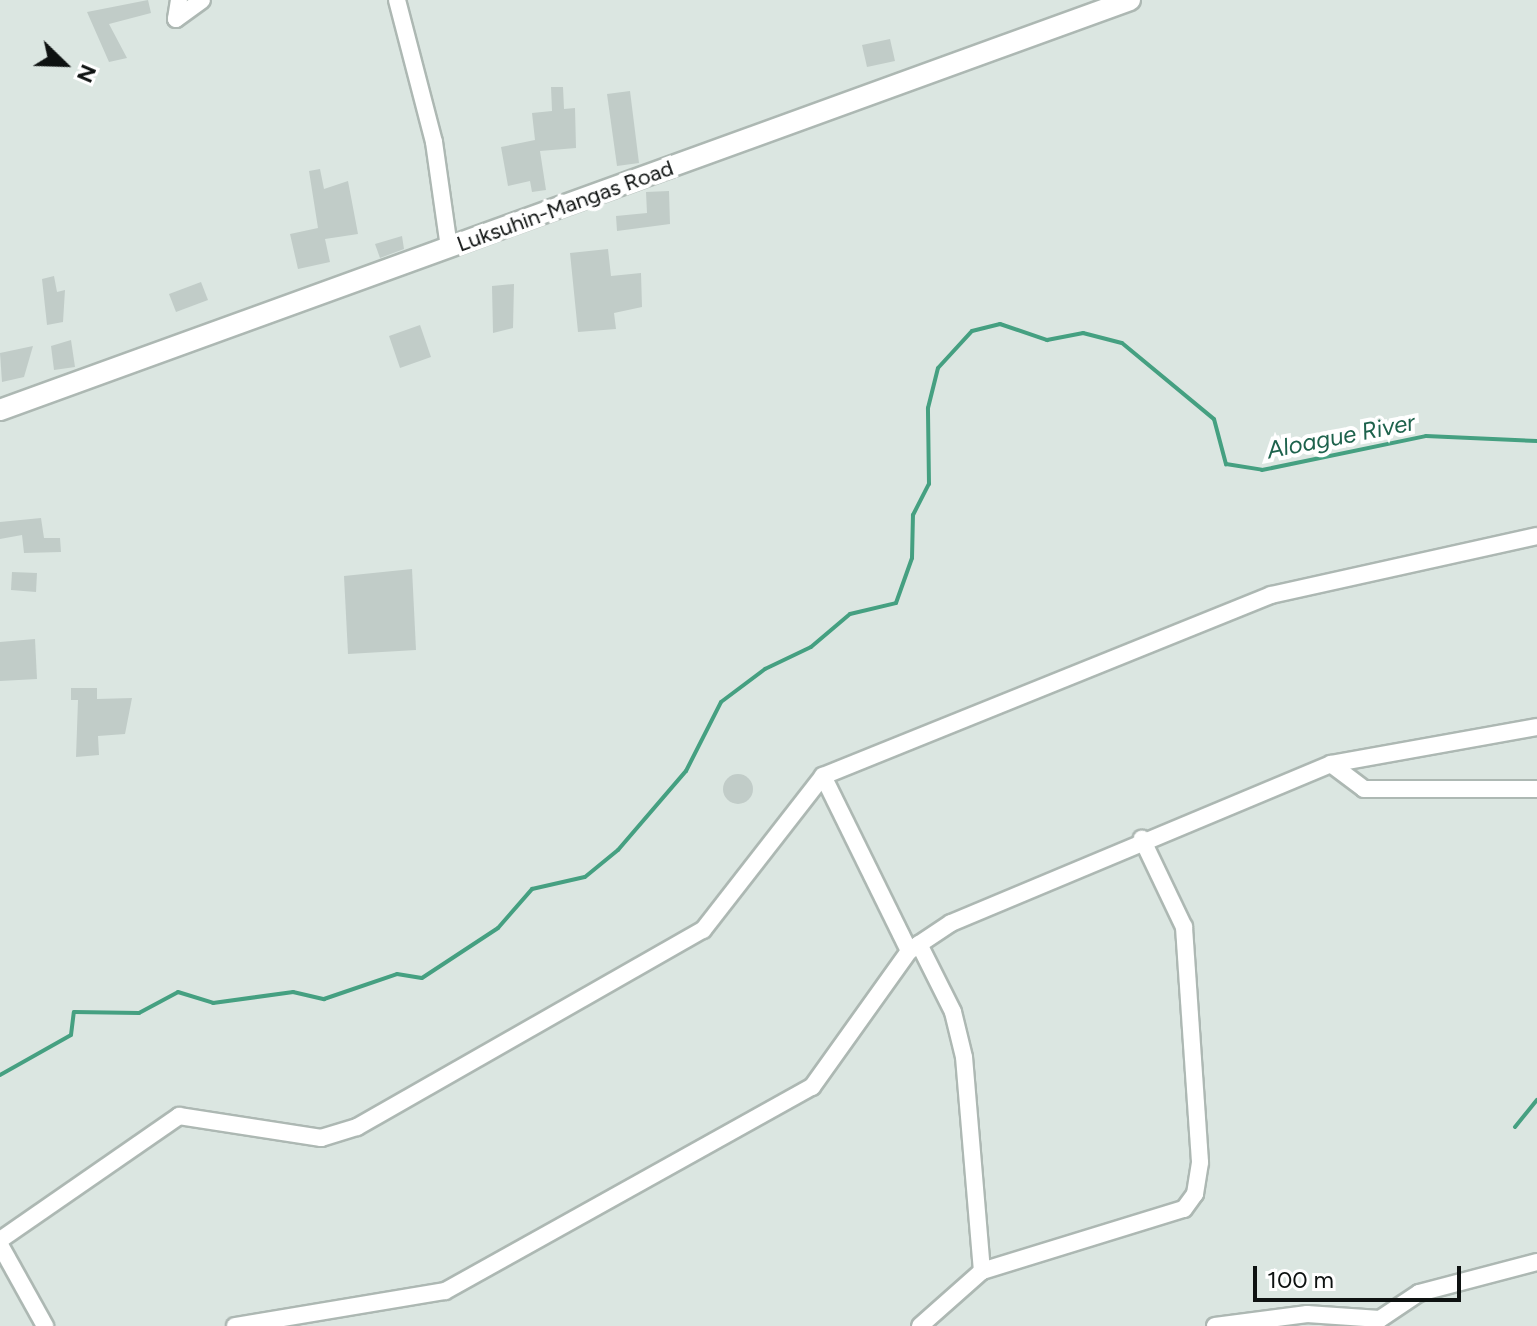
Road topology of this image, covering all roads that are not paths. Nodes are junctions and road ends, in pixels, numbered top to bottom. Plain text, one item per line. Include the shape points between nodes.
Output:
1 (179, 0) edge
2 (202, 0) edge
3 (397, 0) edge
4 (1130, 0) edge
5 (449, 247) junction
6 (0, 410) edge
7 (1537, 536) edge
8 (1537, 727) edge
9 (1331, 764) junction
10 (823, 776) junction
11 (1537, 789) edge
12 (1142, 839) junction
13 (914, 948) junction
14 (0, 1242) edge
15 (1537, 1262) edge
16 (982, 1271) junction
17 (45, 1326) edge
18 (235, 1326) edge
19 (920, 1326) edge
20 (1215, 1326) edge

1 - 2 street via 176,19
3 - 5 street via 431,127
4 - 5 main road, Luksuhin-Mangas Road
5 - 6 main road, Luksuhin-Mangas Road
7 - 10 street via 1271,595
8 - 9 street
9 - 11 street via 1364,789
9 - 12 street
10 - 13 street
10 - 14 street via 703,930 357,1127 321,1138 179,1116
12 - 13 street
12 - 16 street via 1184,927 1200,1162 1195,1194 1184,1209
13 - 16 street via 953,1012 964,1057
13 - 18 street via 819,1081 798,1095 445,1291
14 - 17 street
15 - 20 street via 1419,1293 1380,1319 1307,1314
16 - 19 street

